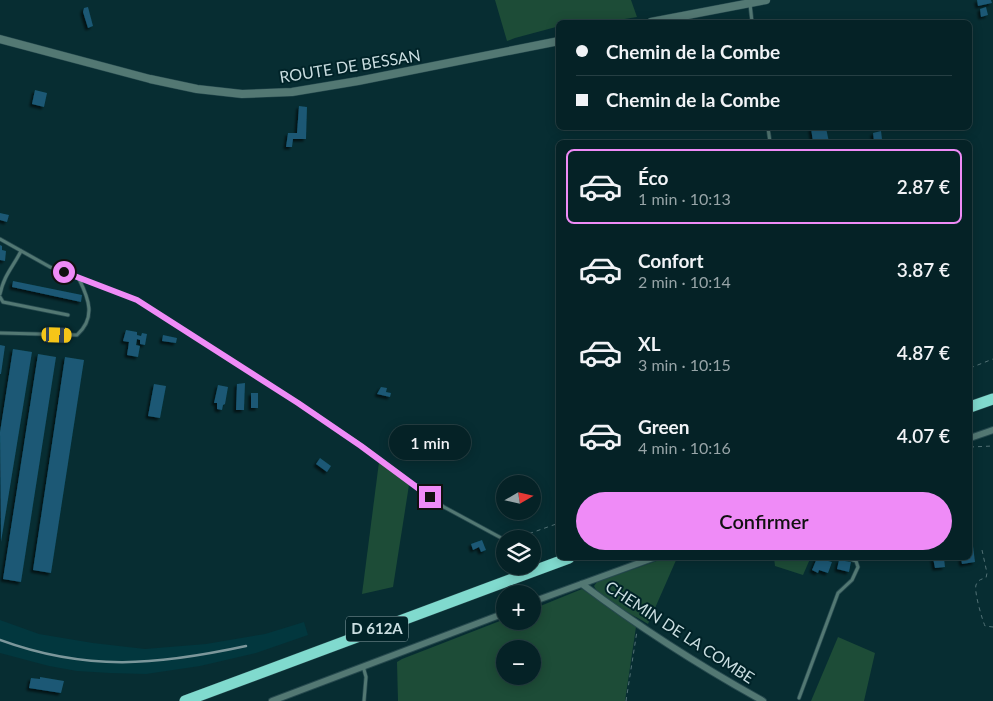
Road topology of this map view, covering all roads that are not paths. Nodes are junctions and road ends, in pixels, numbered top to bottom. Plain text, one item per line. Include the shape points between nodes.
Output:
1 (766, 0) edge
2 (750, 3) junction
3 (661, 20) edge
4 (752, 20) edge
5 (0, 39) edge
6 (556, 42) edge
7 (0, 239) edge
8 (21, 251) junction
9 (79, 278) junction
10 (0, 295) edge
11 (68, 315) dead end
12 (0, 333) edge
13 (993, 399) edge
14 (972, 406) edge
15 (993, 430) edge
16 (972, 437) edge
17 (496, 535) edge
18 (564, 560) edge
19 (648, 560) edge
20 (852, 560) edge
21 (582, 584) junction
22 (541, 599) edge
23 (496, 616) edge
24 (363, 666) junction
25 (799, 698) dead end
26 (185, 701) edge
27 (272, 701) edge
28 (364, 701) edge
29 (762, 701) edge

1 - 2 street
2 - 3 street
2 - 4 lane
5 - 6 street, ROUTE DE BESSAN via 150,79 242,94 292,92 358,81
7 - 8 lane
8 - 9 lane
8 - 10 lane via 6,274
9 - 12 lane via 89,300 89,314 85,329 77,335
9 - 17 lane via 137,300 298,403 444,507
10 - 11 lane via 3,302
13 - 14 highway
15 - 16 street
18 - 26 highway, D 612A
19 - 21 street
20 - 25 lane via 858,567 852,580 838,594
21 - 22 street
21 - 29 street, CHEMIN DE LA COMBE
23 - 24 street, D 612A
24 - 27 street, D 612A
24 - 28 lane via 366,677

